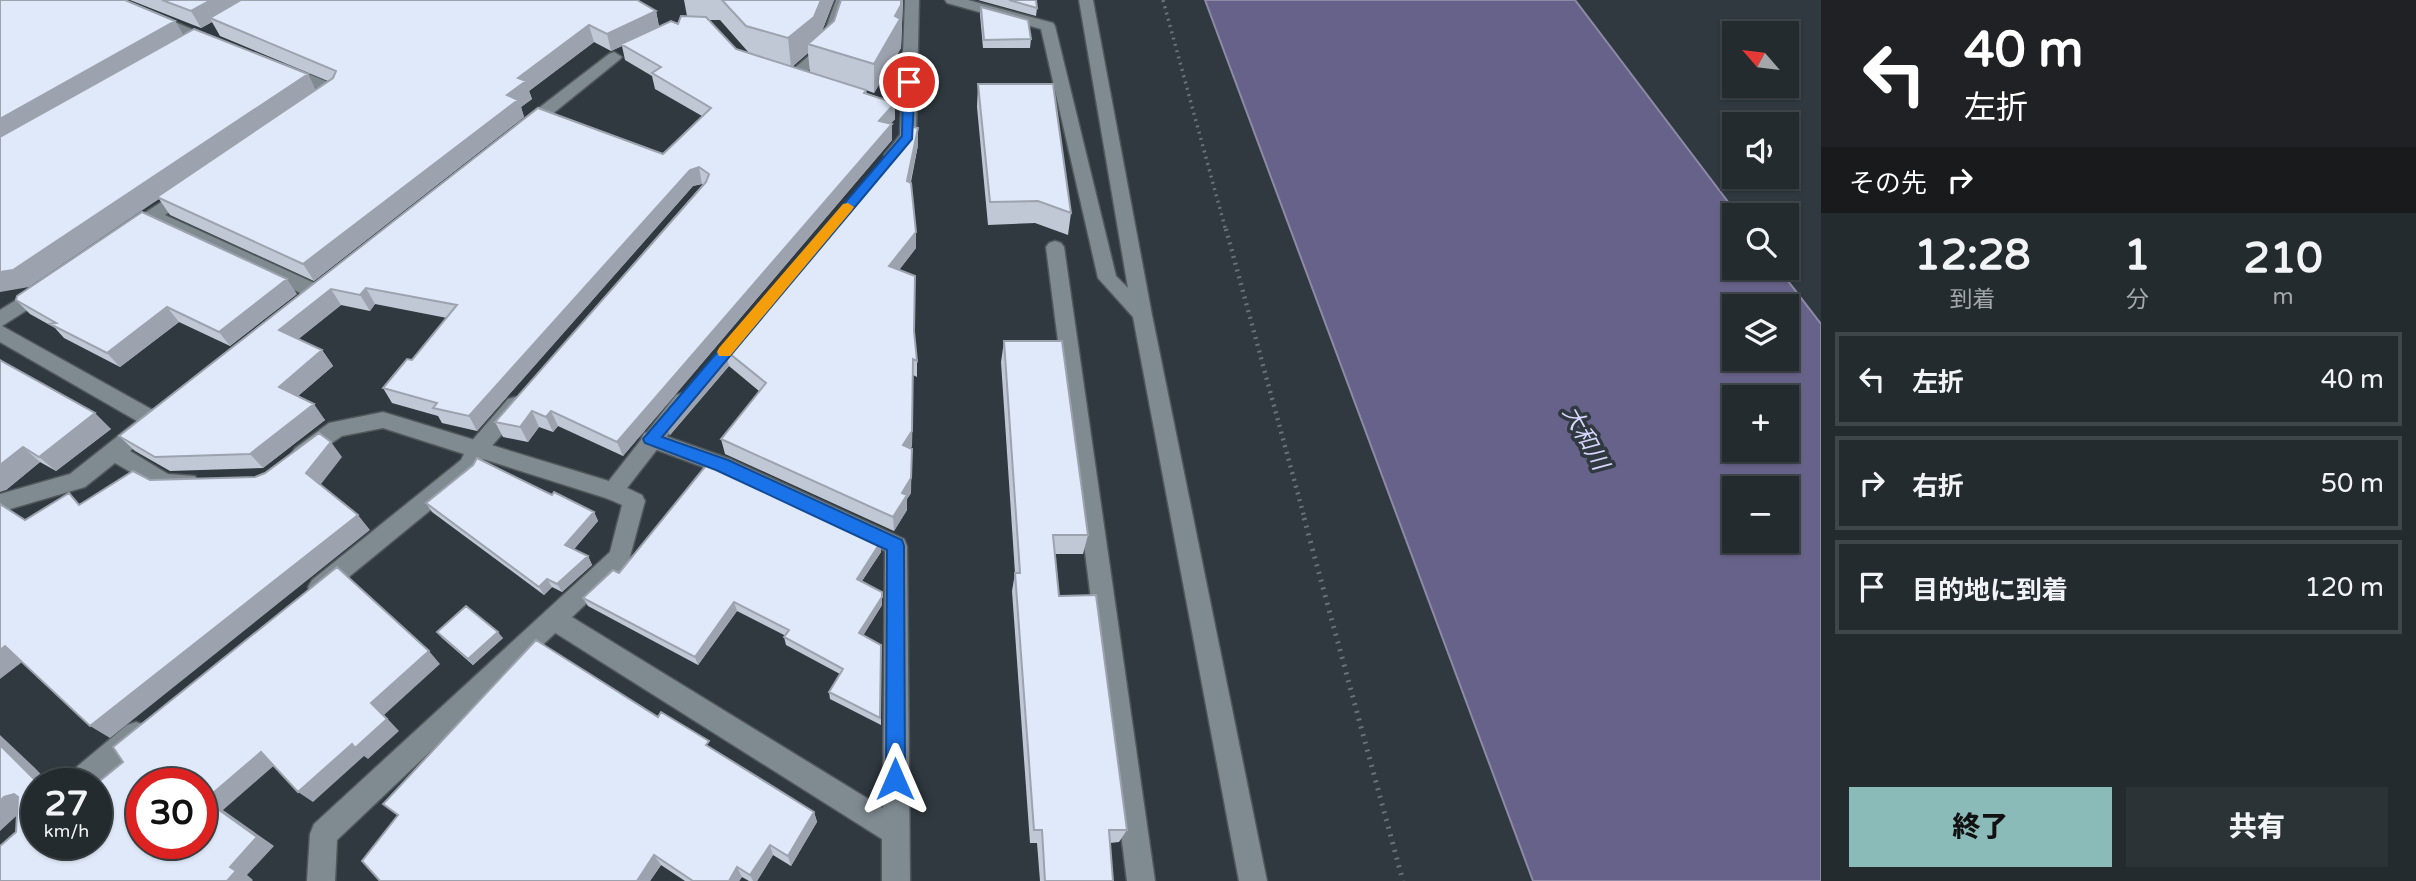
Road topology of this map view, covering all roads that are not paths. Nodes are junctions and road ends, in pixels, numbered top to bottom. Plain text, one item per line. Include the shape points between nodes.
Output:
1 (110, 0) edge
2 (843, 0) edge
3 (912, 0) edge
4 (952, 0) edge
5 (1086, 0) edge
6 (224, 25) edge
7 (203, 37) junction
8 (227, 47) edge
9 (179, 51) edge
10 (620, 54) edge
11 (263, 61) edge
12 (818, 83) edge
13 (312, 105) edge
14 (508, 141) edge
15 (881, 168) edge
16 (197, 184) edge
17 (152, 216) junction
18 (119, 238) edge
19 (1055, 247) dead end
20 (54, 282) edge
21 (316, 292) edge
22 (1142, 315) junction
23 (0, 320) edge
24 (0, 333) edge
25 (531, 387) edge
26 (695, 387) edge
27 (651, 439) junction
28 (477, 449) junction
29 (114, 452) junction
30 (287, 466) edge
31 (204, 482) edge
32 (612, 491) junction
33 (0, 503) edge
34 (298, 604) edge
35 (554, 618) junction
36 (159, 716) edge
37 (96, 768) edge
38 (895, 831) junction
39 (321, 881) edge
40 (896, 881) edge
41 (1142, 881) edge
42 (1253, 881) edge

1 - 7 street
2 - 12 street via 826,49 788,74
3 - 15 street via 908,136
4 - 22 street via 1048,26 1107,278
5 - 22 street
6 - 7 street
7 - 8 street
7 - 9 street
10 - 14 street
11 - 13 street via 335,90
16 - 17 street
17 - 18 street
17 - 21 street
19 - 41 street
20 - 23 street
22 - 42 street
24 - 29 street via 159,416
25 - 28 street
26 - 27 street
27 - 32 street
27 - 38 street via 722,465 896,546
28 - 30 street via 383,420 336,429
28 - 32 street
28 - 34 street via 469,467
29 - 31 street via 166,483
29 - 33 street via 77,481
32 - 35 street via 634,501 620,557
35 - 38 street
35 - 39 street via 324,834
36 - 37 street
38 - 40 street

